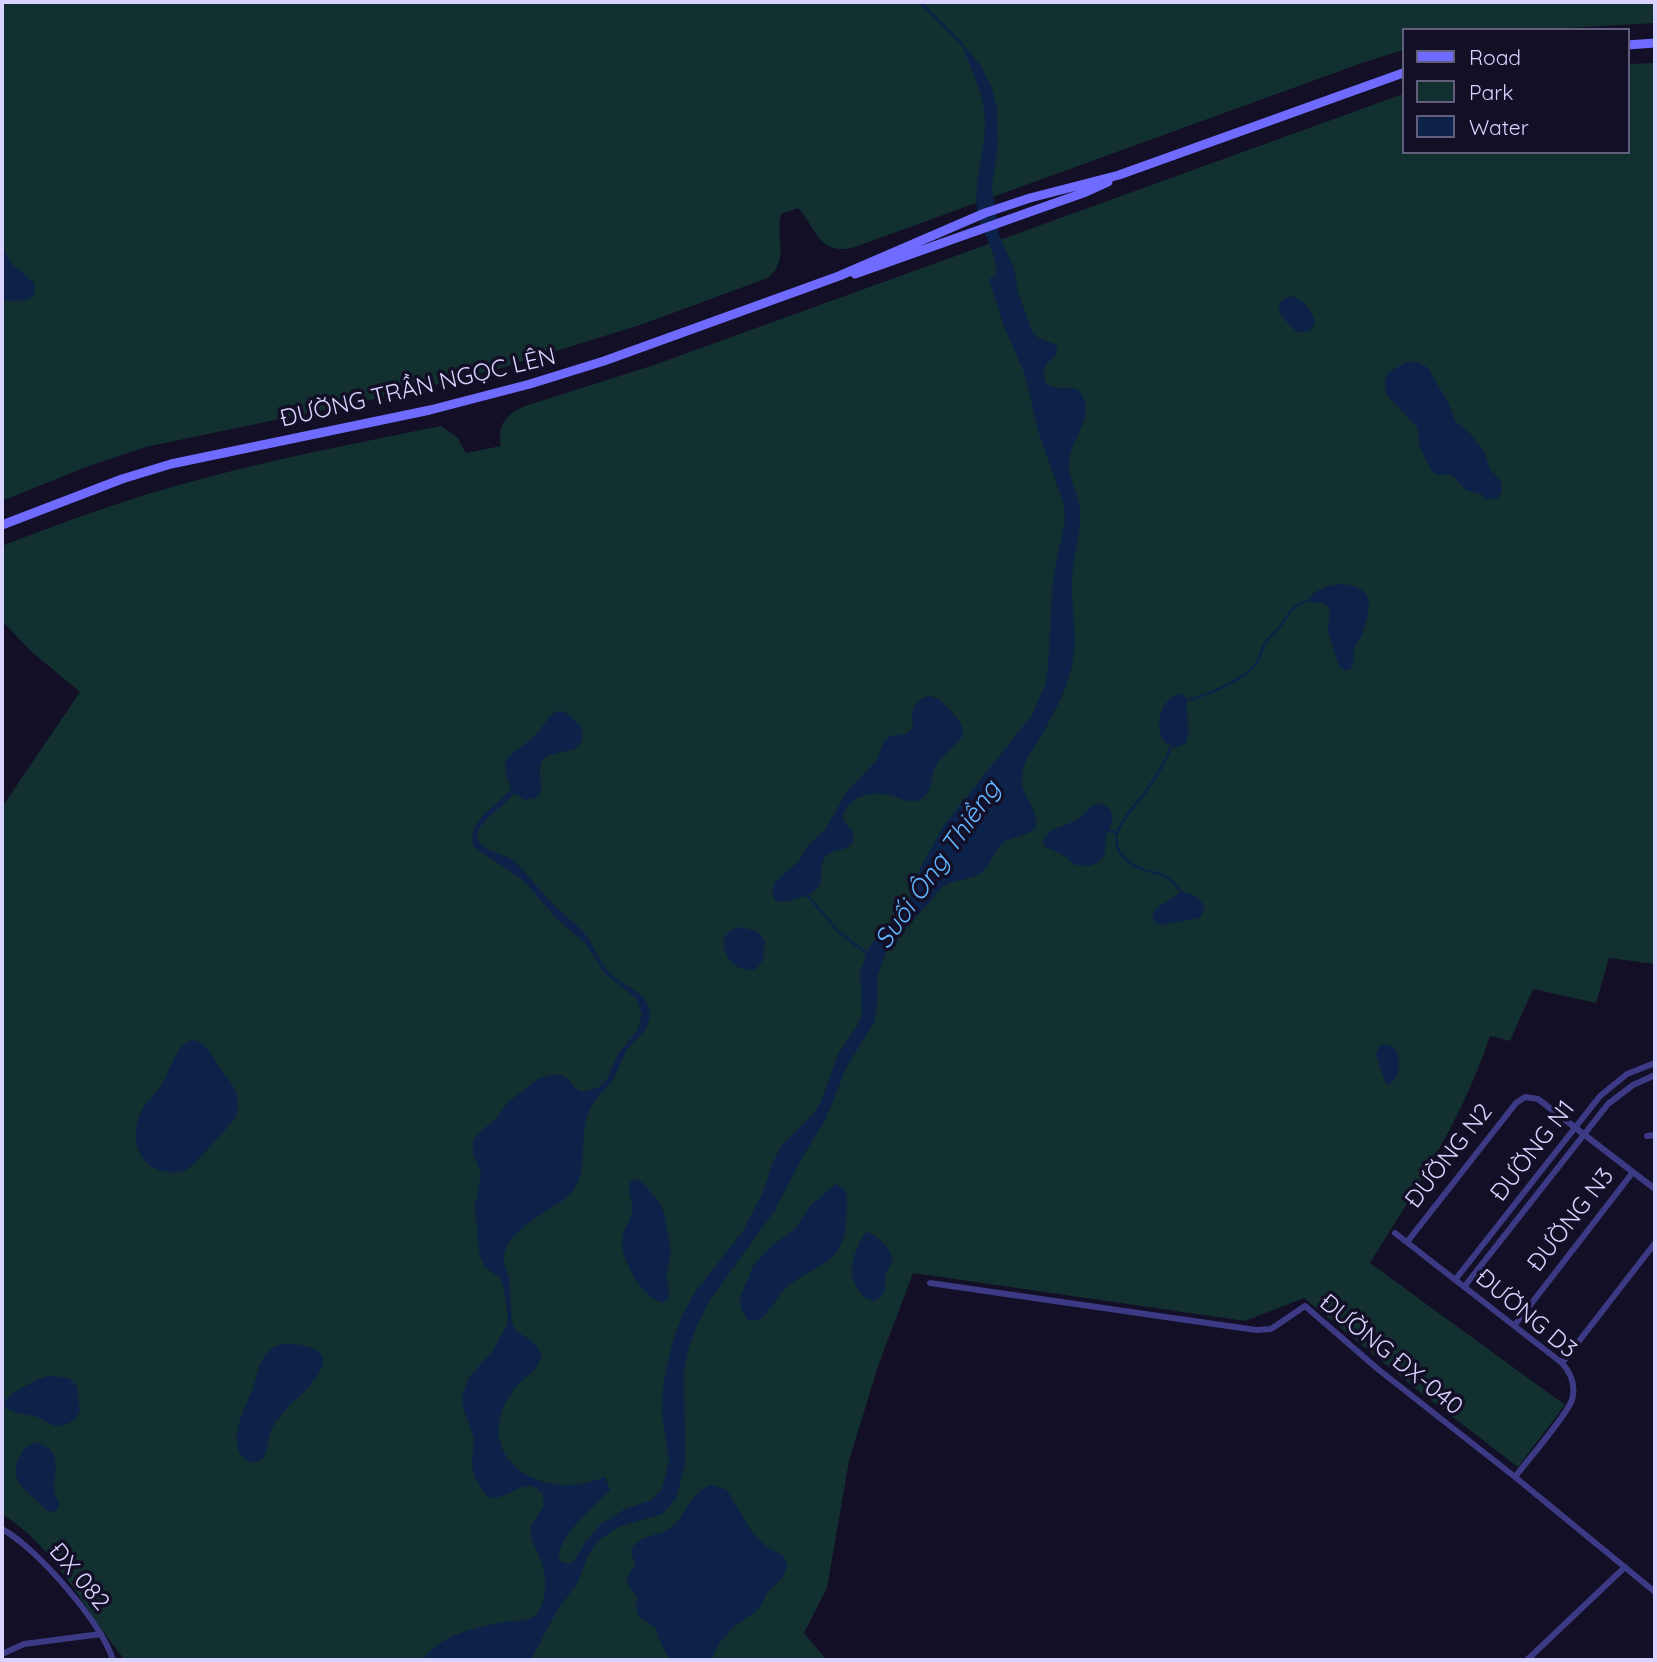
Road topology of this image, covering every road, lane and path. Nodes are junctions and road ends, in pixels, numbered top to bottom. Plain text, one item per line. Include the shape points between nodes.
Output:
1 (1655, 43) edge
2 (1629, 45) edge
3 (1402, 73) edge
4 (1119, 175) junction
5 (839, 276) junction
6 (2, 525) edge
7 (1655, 1063) edge
8 (1655, 1075) edge
9 (1575, 1127) junction
10 (1585, 1135) junction
11 (1633, 1172) junction
12 (1655, 1188) edge
13 (1395, 1234) dead end
14 (1406, 1242) junction
15 (1655, 1243) edge
16 (1455, 1280) junction
17 (930, 1283) dead end
18 (1464, 1287) junction
19 (1514, 1326) junction
20 (1562, 1363) junction
21 (1515, 1477) junction
22 (2, 1530) edge
23 (1625, 1567) junction
24 (1655, 1592) edge
25 (101, 1634) junction
26 (2, 1654) edge
27 (113, 1660) edge
28 (1527, 1660) edge

1 - 2 street
3 - 4 street, ĐƯỜNG TRẦN NGỌC LÊN
4 - 5 street, ĐƯỜNG TRẦN NGỌC LÊN via 974,217
4 - 5 street, ĐƯỜNG TRẦN NGỌC LÊN via 980,231 867,271
5 - 6 street, ĐƯỜNG TRẦN NGỌC LÊN via 542,380 430,410 171,464
7 - 9 street, ĐƯỜNG N1 via 1609,1088
8 - 10 street, ĐƯỜNG N1 via 1617,1096
9 - 10 street
9 - 14 street, ĐƯỜNG N2 via 1538,1099 1525,1097 1516,1103
9 - 16 street, ĐƯỜNG N1
10 - 11 street
10 - 18 street, ĐƯỜNG N1
11 - 12 street
11 - 19 street, ĐƯỜNG N3
13 - 14 street, ĐƯỜNG D3
14 - 16 street, ĐƯỜNG D3
15 - 20 street
16 - 18 street, ĐƯỜNG D3
17 - 21 street, ĐƯỜNG ĐX-040 via 1256,1330 1277,1326 1305,1306
18 - 19 street, ĐƯỜNG D3
19 - 20 street, ĐƯỜNG D3
20 - 21 street, ĐƯỜNG D3 via 1571,1377 1571,1401
21 - 23 street, ĐƯỜNG ĐX-040
22 - 25 street, ĐX 082 via 18,1538 47,1565
23 - 24 street, ĐƯỜNG ĐX-040
23 - 28 street
25 - 26 street via 24,1644
25 - 27 street, ĐX 082

